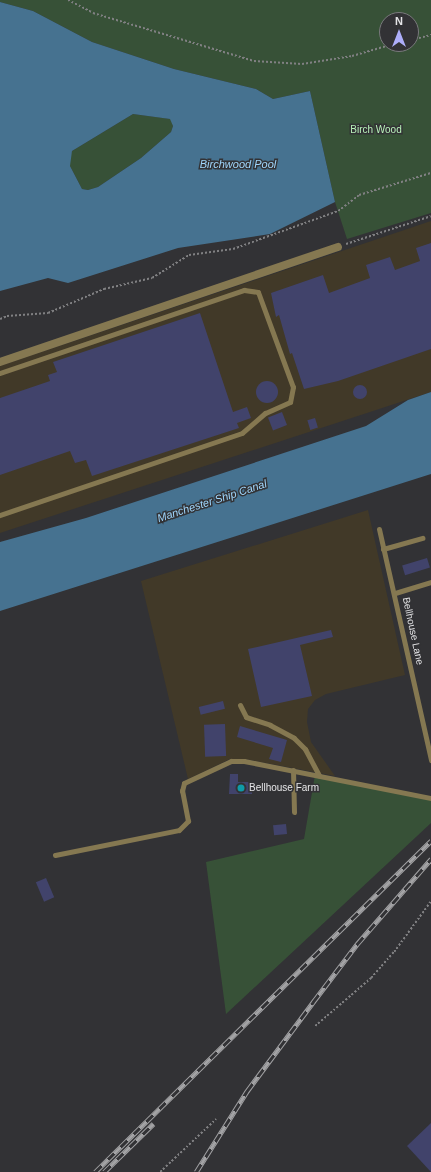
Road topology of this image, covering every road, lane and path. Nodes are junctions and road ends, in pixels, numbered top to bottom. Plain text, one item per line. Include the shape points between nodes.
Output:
1 (68, 0) edge
2 (431, 35) edge
3 (419, 38) edge
4 (379, 48) edge
5 (431, 173) edge
6 (431, 216) edge
7 (338, 246) joint
8 (0, 319) edge
9 (0, 362) edge
10 (0, 373) edge
11 (0, 515) edge
12 (379, 529) dead end
13 (422, 538) dead end
14 (383, 548) junction
15 (431, 582) edge
16 (395, 593) junction
17 (240, 705) dead end
18 (431, 760) edge
19 (293, 770) junction
20 (319, 775) junction
21 (431, 798) edge
22 (294, 812) dead end
23 (55, 855) dead end
24 (431, 901) edge
25 (315, 1026) dead end
26 (216, 1119) dead end
27 (160, 1172) edge

1 - 4 path via 93,13 254,61 302,64 352,56
2 - 3 path
5 - 8 path via 359,195 338,211 233,249 189,255 152,278 104,289 48,313 7,316
6 - 7 path
7 - 9 street
10 - 11 lane via 244,290 258,292 294,387 290,402 265,413 242,432
12 - 14 lane, Bellhouse Lane
13 - 14 lane
14 - 16 lane, Bellhouse Lane
15 - 16 lane
16 - 18 lane, Bellhouse Lane
17 - 20 lane via 246,716 294,738 306,749
19 - 20 lane
19 - 22 lane
19 - 23 lane via 231,761 184,783 182,791 188,821 179,830
20 - 21 lane
24 - 25 path via 394,952 371,978
26 - 27 path

